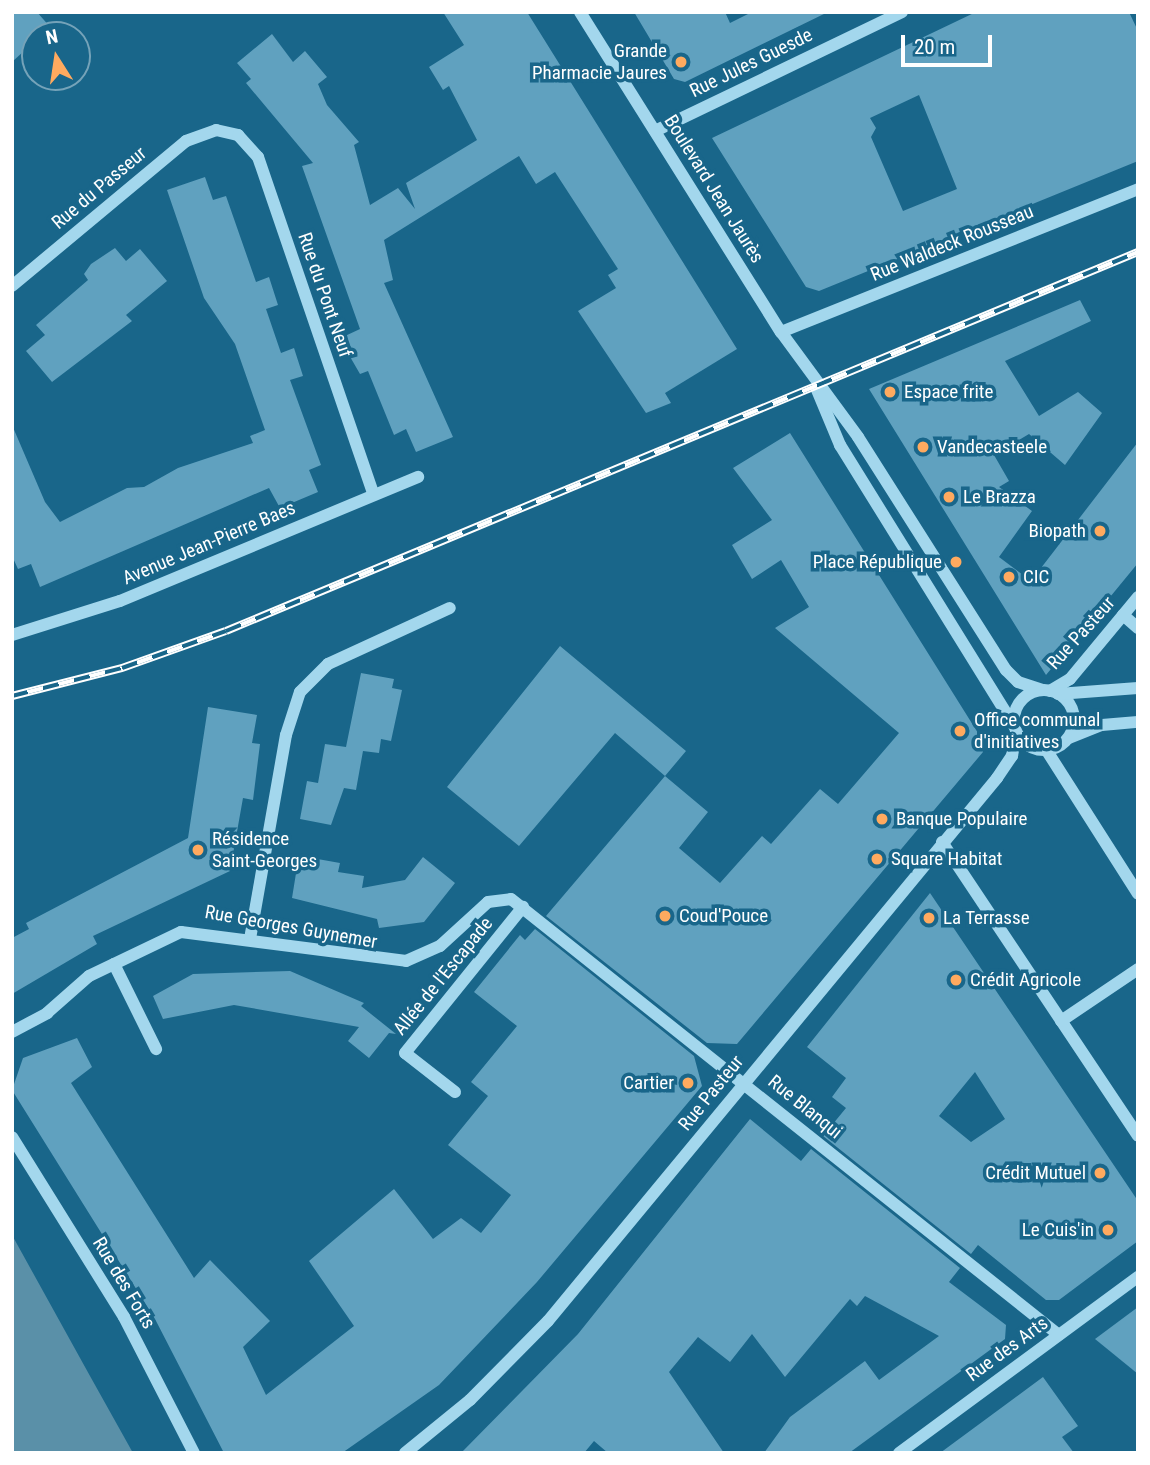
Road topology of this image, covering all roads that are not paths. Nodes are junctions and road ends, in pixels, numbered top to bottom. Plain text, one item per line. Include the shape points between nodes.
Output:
1 (580, 12) edge
2 (902, 12) edge
3 (216, 130) joint
4 (655, 131) junction
5 (1138, 189) edge
6 (12, 286) edge
7 (781, 332) junction
8 (816, 386) junction
9 (418, 477) dead end
10 (374, 495) junction
11 (1138, 597) edge
12 (450, 608) dead end
13 (1123, 615) junction
14 (1138, 628) edge
15 (12, 635) edge
16 (1138, 688) edge
17 (1050, 691) junction
18 (1138, 722) edge
19 (1015, 730) junction
20 (1069, 738) junction
21 (1047, 751) junction
22 (942, 842) junction
23 (1138, 894) edge
24 (488, 902) joint
25 (523, 907) junction
26 (250, 939) junction
27 (114, 964) junction
28 (1138, 969) edge
29 (1061, 1021) junction
30 (12, 1032) edge
31 (156, 1049) dead end
32 (743, 1083) junction
33 (454, 1092) dead end
34 (1138, 1136) edge
35 (12, 1137) edge
36 (1138, 1277) edge
37 (1059, 1335) junction
38 (194, 1453) edge
39 (405, 1453) edge
40 (899, 1453) edge

1 - 4 street, Boulevard Jean Jaurès
2 - 4 street, Rue Jules Guesde
3 - 6 street, Rue du Passeur via 186,141
3 - 10 street, Rue du Pont Neuf via 238,135 258,157
4 - 7 street, Boulevard Jean Jaurès
5 - 7 street, Rue Waldeck Rousseau
7 - 8 street, Boulevard Jean Jaurès
8 - 17 street, Boulevard Jean Jaurès via 858,437 1006,670 1018,682
8 - 19 street, Boulevard Jean Jaurès via 840,445
9 - 10 street, Avenue Jean-Pierre Baes
10 - 15 street, Avenue Jean-Pierre Baes via 111,604
11 - 13 street, Rue Pasteur
12 - 26 street via 328,664 300,692 286,735
13 - 14 street
13 - 17 street, Rue Pasteur via 1070,679
16 - 17 street
17 - 19 street via 1017,705
17 - 20 street via 1073,713
18 - 20 street via 1102,725
19 - 21 street via 1027,746
19 - 22 street, Rue Pasteur via 1008,763
20 - 21 street
21 - 23 street
22 - 29 street
22 - 32 street, Rue Pasteur
24 - 25 street, Rue Blanqui via 506,898
24 - 26 street, Rue Georges Guynemer via 440,946 406,961 369,960
25 - 32 street, Rue Blanqui
25 - 33 street, Allée de l'Escapade via 405,1053
26 - 27 street, Rue Georges Guynemer via 191,930
27 - 30 street, Rue Georges Guynemer
27 - 31 street
28 - 29 street
29 - 34 street
32 - 37 street, Rue Blanqui
32 - 39 street, Rue Pasteur via 524,1348
35 - 38 street, Rue des Forts via 113,1298
36 - 37 street, Rue des Arts
37 - 40 street, Rue des Arts

